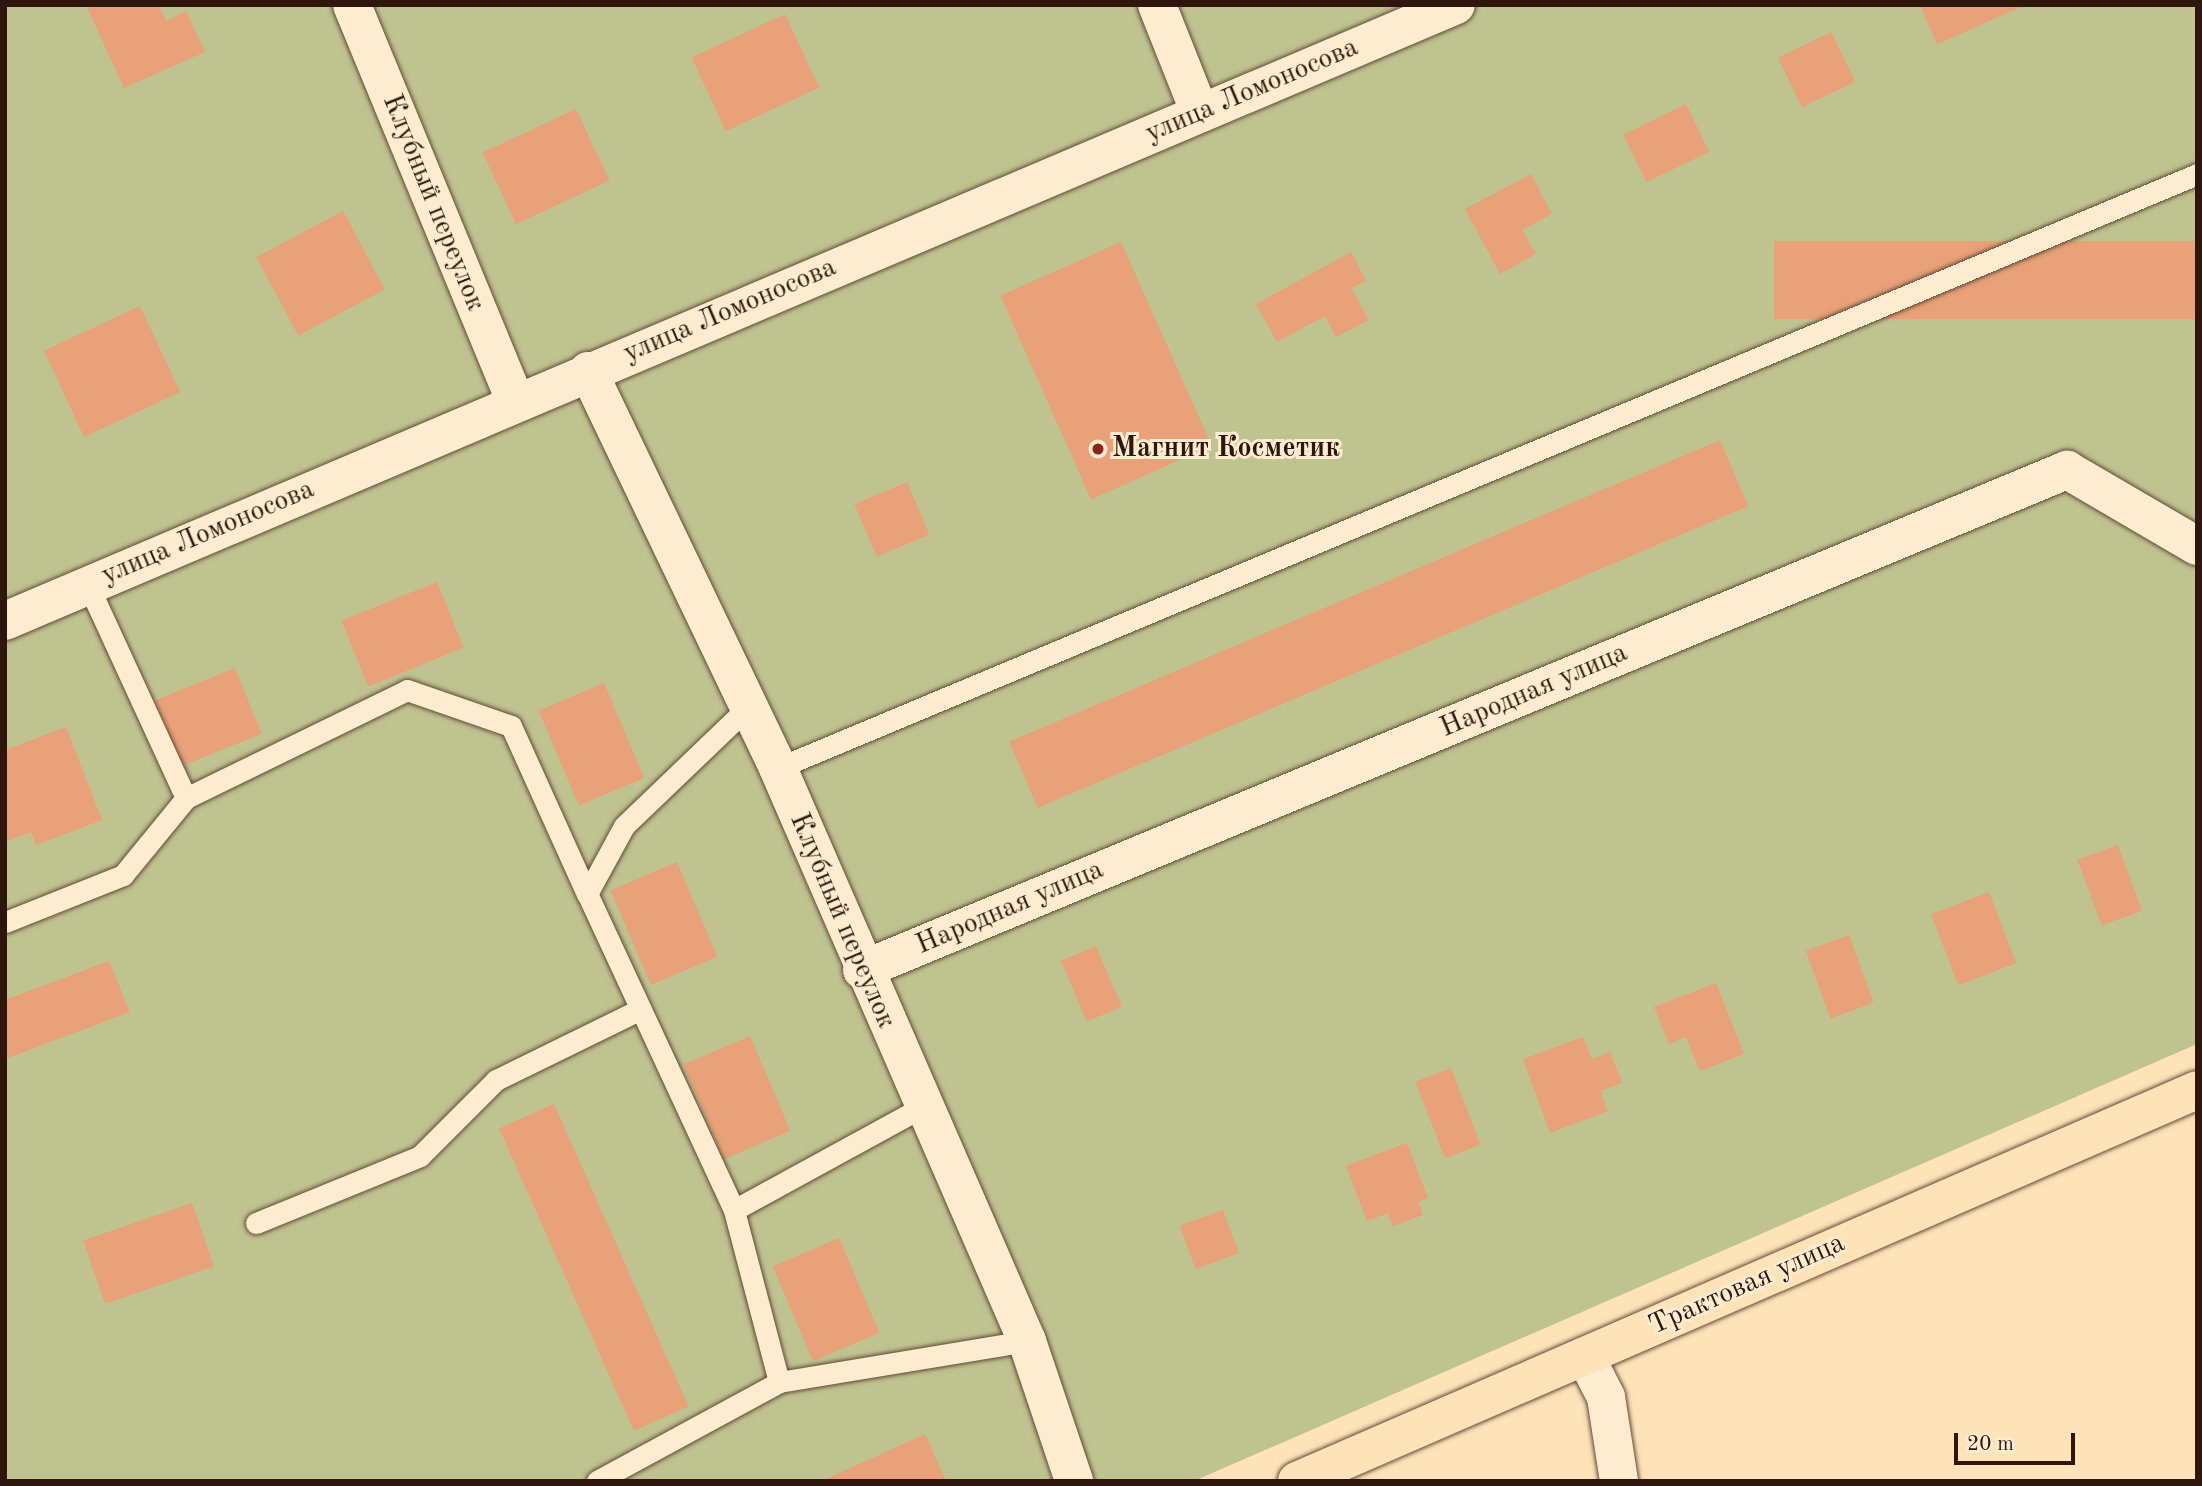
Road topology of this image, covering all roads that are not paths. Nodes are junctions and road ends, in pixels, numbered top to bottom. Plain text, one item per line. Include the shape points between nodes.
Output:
1 (352, 5) edge
2 (1157, 5) edge
3 (1456, 5) edge
4 (1200, 113) junction
5 (2197, 174) edge
6 (588, 370) junction
7 (514, 401) junction
8 (2197, 546) edge
9 (88, 585) junction
10 (5, 621) edge
11 (747, 708) junction
12 (778, 768) junction
13 (186, 798) junction
14 (587, 894) junction
15 (5, 922) edge
16 (862, 970) junction
17 (641, 1009) junction
18 (2197, 1090) edge
19 (922, 1107) junction
20 (734, 1210) junction
21 (256, 1223) dead end
22 (1027, 1341) junction
23 (1585, 1356) junction
24 (779, 1382) junction
25 (597, 1481) edge
26 (1074, 1481) edge
27 (1297, 1481) edge
28 (1619, 1481) edge

1 - 7 street, Клубный переулок
2 - 4 street
3 - 4 street, улица Ломоносова
4 - 6 street, улица Ломоносова
5 - 12 lane
6 - 7 street, улица Ломоносова
6 - 11 street, Клубный переулок
7 - 9 street, улица Ломоносова
8 - 16 street, Народная улица via 2067,470
9 - 10 street, улица Ломоносова
9 - 13 lane
11 - 12 street, Клубный переулок
11 - 14 lane via 624,826
12 - 16 street, Клубный переулок
13 - 14 lane via 407,690 511,726
13 - 15 lane via 123,876
14 - 17 lane
16 - 19 street, Клубный переулок
17 - 20 lane
17 - 21 lane via 496,1080 420,1156
18 - 23 main road, Трактовая улица
19 - 20 lane
19 - 22 street, Клубный переулок
20 - 24 lane
22 - 24 lane
22 - 26 street, Клубный переулок
23 - 27 main road, Трактовая улица
23 - 28 street via 1605,1397
24 - 25 lane

